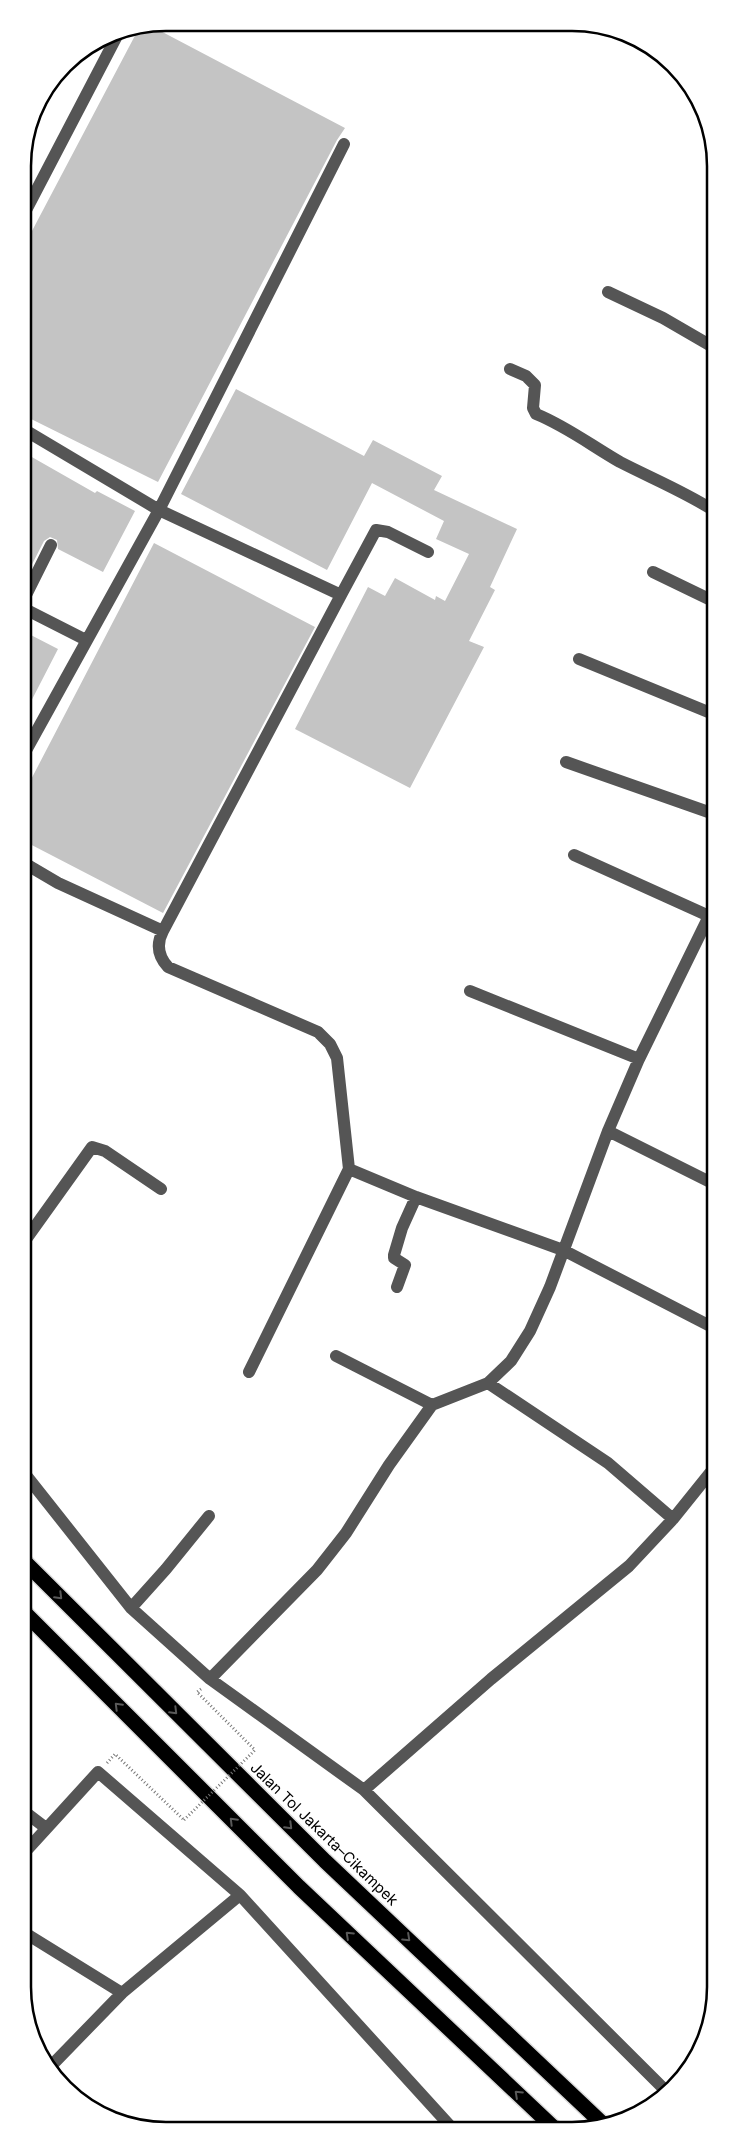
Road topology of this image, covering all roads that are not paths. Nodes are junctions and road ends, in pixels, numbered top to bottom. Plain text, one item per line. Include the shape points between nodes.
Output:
1 (115, 42) edge
2 (344, 144) dead end
3 (32, 199) edge
4 (608, 292) dead end
5 (707, 343) edge
6 (510, 369) dead end
7 (32, 434) edge
8 (707, 506) edge
9 (159, 510) junction
10 (51, 545) dead end
11 (428, 552) dead end
12 (653, 572) dead end
13 (32, 583) edge
14 (341, 595) junction
15 (707, 598) edge
16 (32, 612) edge
17 (86, 640) junction
18 (579, 659) dead end
19 (707, 711) edge
20 (32, 740) edge
21 (566, 762) dead end
22 (707, 811) edge
23 (574, 854) dead end
24 (32, 867) edge
25 (707, 909) edge
26 (707, 920) edge
27 (163, 931) junction
28 (470, 991) dead end
29 (639, 1059) junction
30 (608, 1131) junction
31 (349, 1169) junction
32 (706, 1180) edge
33 (161, 1189) dead end
34 (416, 1198) junction
35 (31, 1232) edge
36 (563, 1250) junction
37 (397, 1288) dead end
38 (706, 1324) edge
39 (336, 1356) dead end
40 (249, 1372) dead end
41 (488, 1383) junction
42 (432, 1405) junction
43 (706, 1478) edge
44 (31, 1482) edge
45 (209, 1516) dead end
46 (673, 1519) junction
47 (31, 1568) edge
48 (131, 1608) junction
49 (31, 1620) edge
50 (210, 1679) junction
51 (364, 1790) junction
52 (31, 1817) edge
53 (46, 1828) junction
54 (31, 1845) edge
55 (240, 1895) junction
56 (31, 1937) edge
57 (122, 1993) junction
58 (54, 2063) edge
59 (661, 2087) edge
60 (598, 2119) edge
61 (447, 2122) edge
62 (548, 2122) edge

1 - 3 street
2 - 9 street
4 - 5 street
6 - 8 street via 526,376 535,385 533,408 536,414
7 - 9 street
9 - 14 street
9 - 17 street
10 - 13 street
11 - 14 street via 388,532 376,530
12 - 15 street
14 - 27 street
16 - 17 street
17 - 20 street
18 - 19 street
21 - 22 street
23 - 25 street
24 - 27 street
26 - 29 street
27 - 31 street via 158,939 159,947 162,960 168,967 318,1032 330,1044 337,1058
28 - 29 street
29 - 30 street
30 - 32 street
30 - 36 street
31 - 34 street
31 - 40 street
33 - 35 street via 105,1151 92,1147
34 - 36 street
34 - 37 street via 394,1255 405,1265
36 - 38 street
36 - 41 street via 530,1332 511,1361
39 - 42 street
41 - 42 street
41 - 46 street via 608,1462
42 - 50 street via 389,1464 346,1533 317,1570
43 - 46 street
44 - 48 street
45 - 48 street
46 - 51 street via 629,1566 491,1679
47 -> 60 highway, Jalan Tol Jakarta–Cikampek via 324,1860
48 - 50 street
62 -> 49 highway via 299,1887
50 - 51 street
51 - 59 street
52 - 53 street
53 - 54 street
53 - 55 street via 98,1772
55 - 57 street
55 - 61 street
56 - 57 street
57 - 58 street

